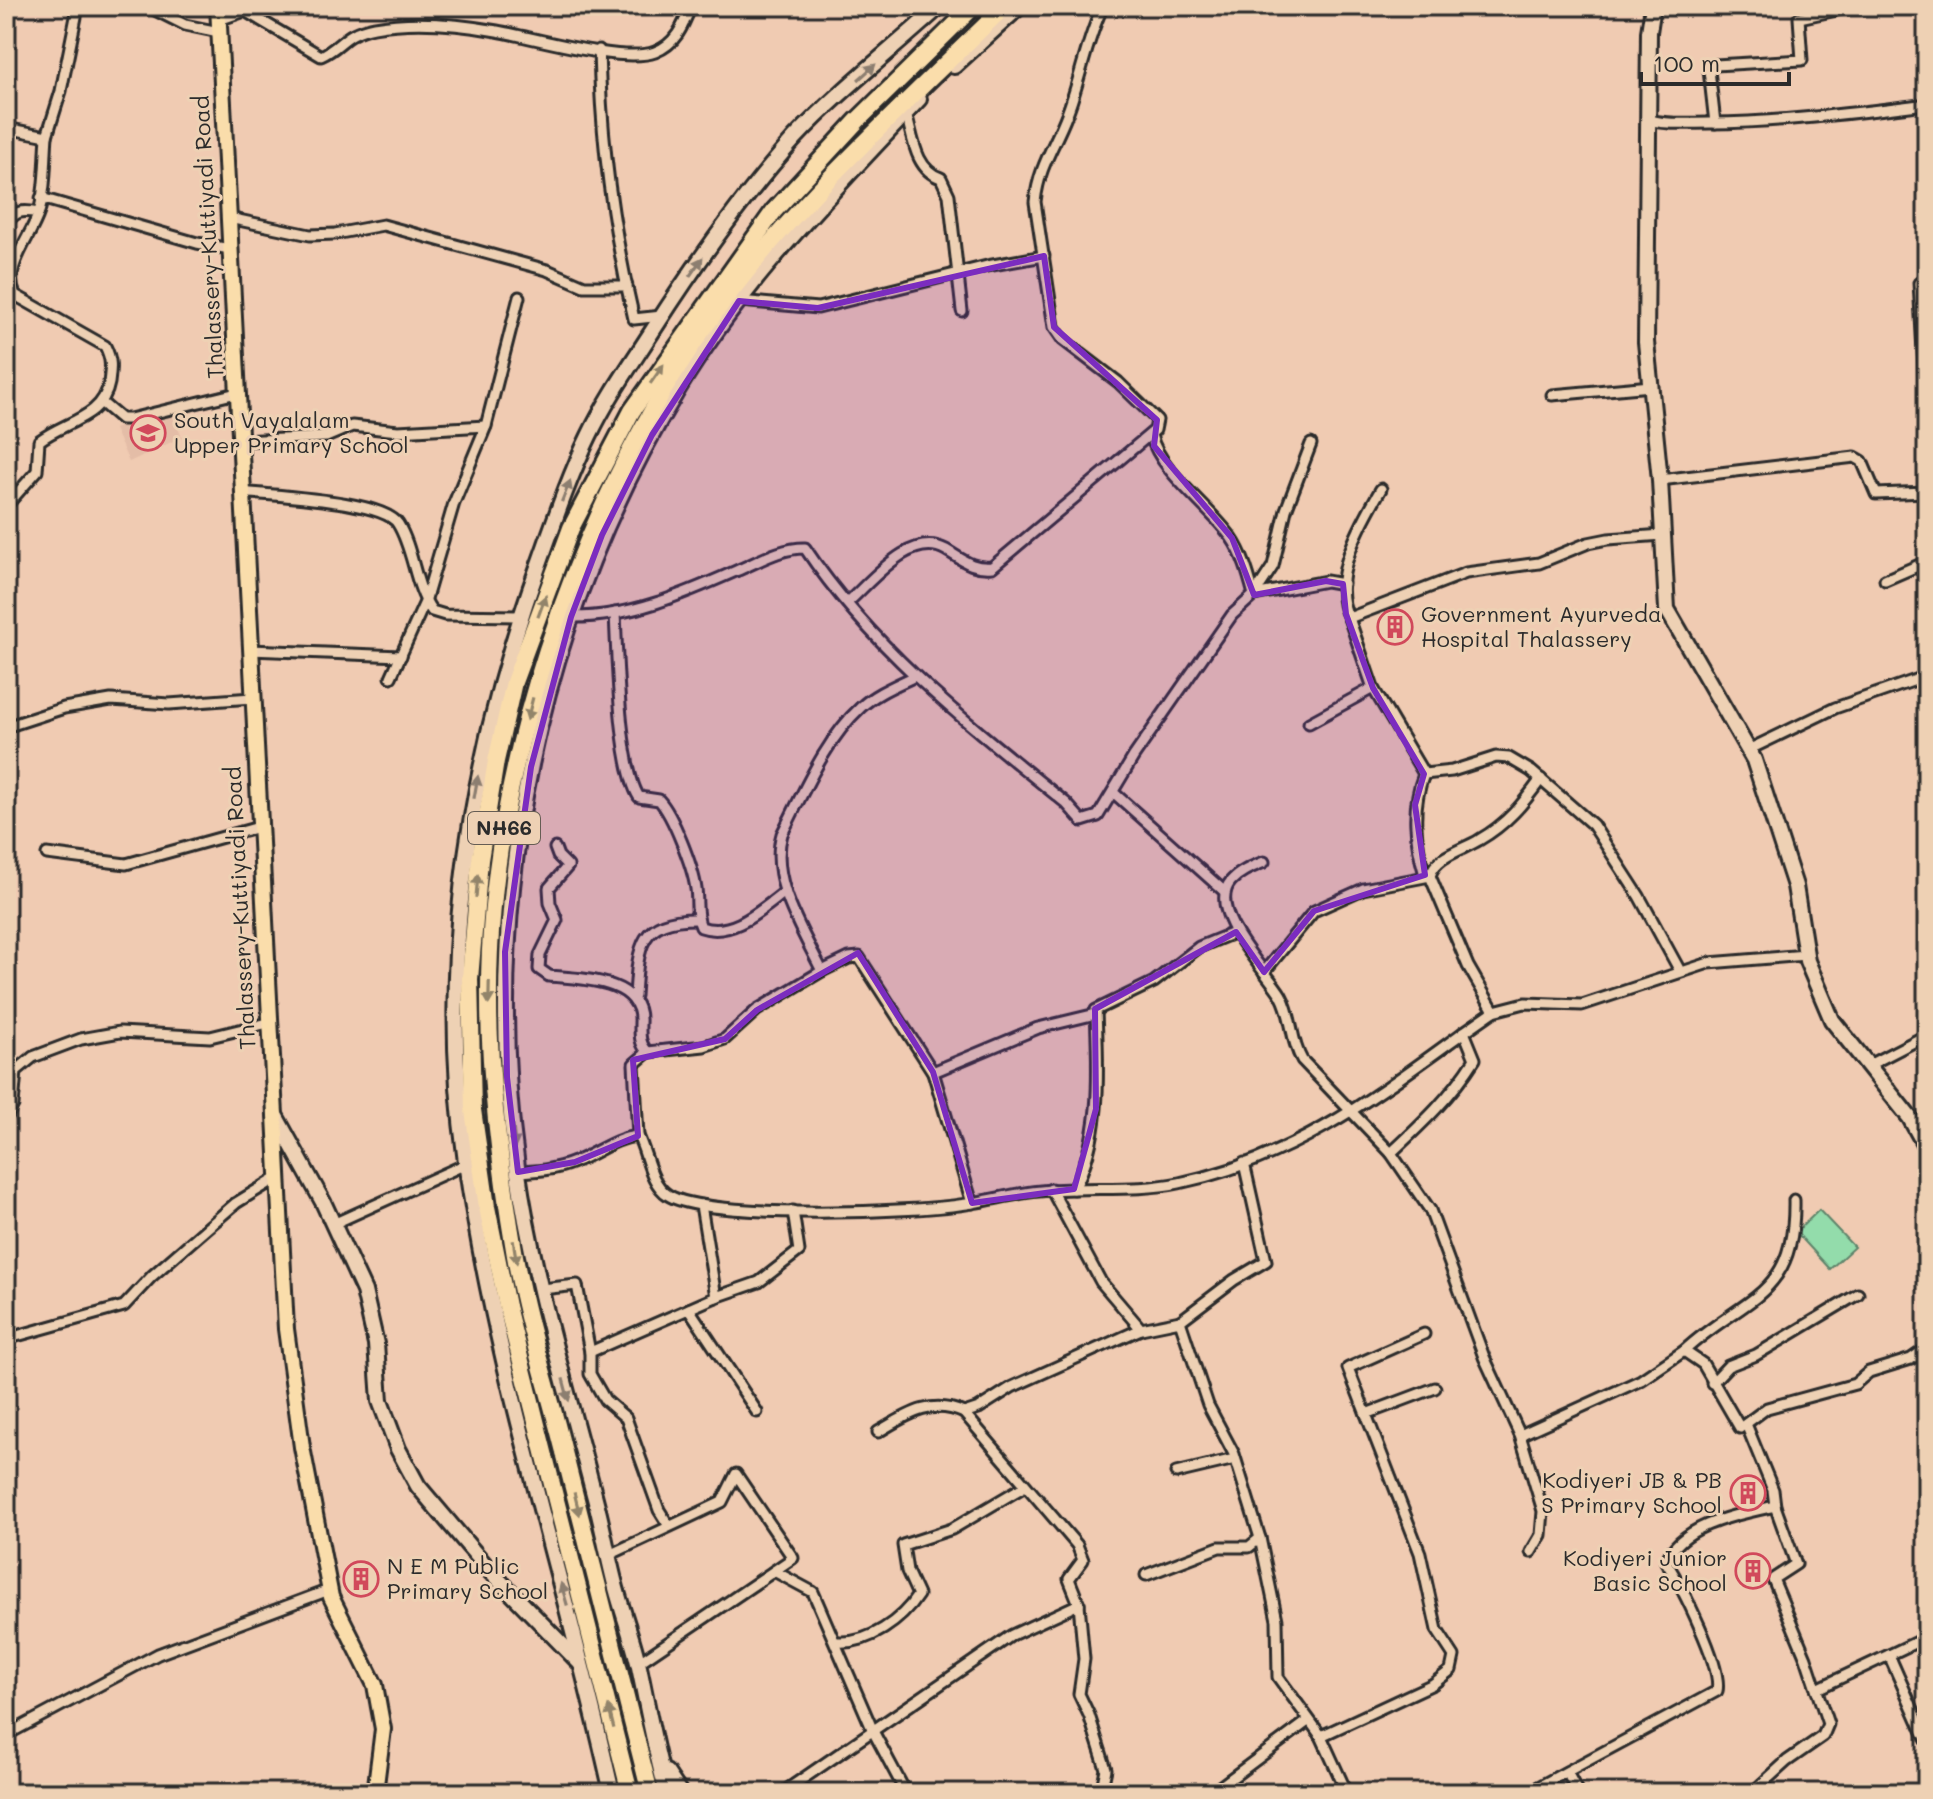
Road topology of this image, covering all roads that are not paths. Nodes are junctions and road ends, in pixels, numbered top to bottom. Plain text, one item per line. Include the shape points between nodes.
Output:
1 (82, 6) edge
2 (147, 6) edge
3 (691, 6) edge
4 (940, 6) edge
5 (974, 6) edge
6 (1005, 6) edge
7 (1020, 6) edge
8 (1103, 6) edge
9 (1653, 6) edge
10 (1856, 6) edge
11 (219, 19) edge
12 (599, 50) junction
13 (1927, 104) edge
14 (906, 113) junction
15 (1648, 120) junction
16 (1715, 123) junction
17 (6, 128) edge
18 (47, 136) junction
19 (41, 198) junction
20 (38, 213) junction
21 (229, 218) junction
22 (6, 226) edge
23 (230, 249) junction
24 (1044, 256) junction
25 (960, 272) junction
26 (1919, 283) dead end
27 (627, 286) junction
28 (519, 297) dead end
29 (739, 301) junction
30 (962, 311) dead end
31 (662, 316) junction
32 (1651, 386) junction
33 (237, 393) junction
34 (1552, 395) dead end
35 (102, 403) junction
36 (1927, 418) edge
37 (486, 426) junction
38 (1151, 435) junction
39 (239, 441) junction
40 (1311, 444) dead end
41 (1660, 480) junction
42 (1381, 489) dead end
43 (242, 492) junction
44 (1927, 492) edge
45 (6, 506) edge
46 (1663, 535) junction
47 (1927, 552) edge
48 (1885, 580) dead end
49 (1343, 584) junction
50 (1254, 595) junction
51 (425, 602) junction
52 (847, 603) junction
53 (615, 613) junction
54 (519, 616) junction
55 (571, 617) junction
56 (1349, 618) junction
57 (250, 650) junction
58 (401, 656) junction
59 (915, 676) junction
60 (1927, 676) edge
61 (391, 677) dead end
62 (1373, 688) junction
63 (252, 698) junction
64 (1309, 723) dead end
65 (6, 727) edge
66 (1748, 750) junction
67 (1424, 774) junction
68 (1541, 779) junction
69 (1114, 793) junction
70 (259, 827) junction
71 (555, 848) dead end
72 (47, 854) dead end
73 (1264, 862) dead end
74 (1428, 875) junction
75 (785, 892) junction
76 (1225, 892) junction
77 (696, 919) junction
78 (1236, 932) junction
79 (1806, 955) junction
80 (822, 971) junction
81 (1680, 971) junction
82 (1264, 972) junction
83 (635, 996) junction
84 (1494, 1011) junction
85 (1096, 1014) junction
86 (268, 1023) junction
87 (1464, 1032) junction
88 (1927, 1035) edge
89 (648, 1052) junction
90 (1867, 1066) junction
91 (933, 1072) junction
92 (272, 1112) junction
93 (1353, 1112) junction
94 (6, 1119) edge
95 (638, 1136) junction
96 (1927, 1149) edge
97 (1391, 1153) junction
98 (1244, 1163) junction
99 (466, 1164) junction
100 (518, 1172) junction
101 (277, 1178) junction
102 (1051, 1189) junction
103 (1074, 1189) junction
104 (1794, 1200) dead end
105 (972, 1203) junction
106 (701, 1205) junction
107 (793, 1211) junction
108 (333, 1224) junction
109 (542, 1289) junction
110 (1858, 1294) dead end
111 (716, 1297) junction
112 (689, 1309) junction
113 (1180, 1321) junction
114 (1141, 1329) junction
115 (1424, 1334) dead end
116 (6, 1339) edge
117 (1927, 1348) edge
118 (1684, 1351) junction
119 (590, 1352) junction
120 (1712, 1383) junction
121 (1435, 1388) dead end
122 (757, 1412) dead end
123 (964, 1413) junction
124 (1366, 1414) junction
125 (1746, 1424) junction
126 (878, 1432) dead end
127 (1520, 1435) junction
128 (1235, 1459) junction
129 (1176, 1473) dead end
130 (1025, 1486) junction
131 (1775, 1506) junction
132 (669, 1526) junction
133 (1260, 1538) junction
134 (1531, 1552) dead end
135 (609, 1555) junction
136 (774, 1571) junction
137 (1146, 1575) dead end
138 (329, 1590) junction
139 (1079, 1604) junction
140 (1927, 1637) edge
141 (838, 1642) junction
142 (1889, 1655) junction
143 (638, 1663) junction
144 (585, 1669) junction
145 (1817, 1689) junction
146 (1308, 1721) junction
147 (873, 1731) junction
148 (6, 1735) edge
149 (1321, 1736) junction
150 (1927, 1741) edge
151 (657, 1758) junction
152 (1567, 1772) junction
153 (1221, 1786) dead end
154 (375, 1793) edge
155 (612, 1793) edge
156 (630, 1793) edge
157 (650, 1793) edge
158 (667, 1793) edge
159 (680, 1793) edge
160 (782, 1793) edge
161 (906, 1793) edge
162 (1101, 1793) edge
163 (1347, 1793) edge
164 (1527, 1793) edge
165 (1578, 1793) edge
166 (1752, 1793) edge

1 - 18 street
2 - 11 street via 185,25
3 - 12 street via 681,31 651,54
31 -> 4 street via 797,136
156 -> 5 highway, NH66 via 507,1306 475,1124 470,979 480,860 496,761 514,682 571,528 632,411 774,211
6 -> 157 highway, NH66 via 837,173 702,331 593,524 535,690 509,792 492,917 489,1002 515,1258
7 - 14 street
8 - 24 street via 1069,110 1037,182
9 - 15 street
10 - 16 street via 1799,18 1802,60 1715,65 1709,70
11 - 12 street via 245,11 321,56 356,32 406,25 492,30
11 - 21 main road, Thalassery-Kuttiyadi Road
12 - 27 street via 600,112
13 - 16 street via 1809,120
14 - 25 street via 920,162 930,175 941,178 949,195
14 - 29 street
15 - 16 street
15 - 32 street via 1646,342
17 - 18 street
18 - 19 street
19 - 20 street
19 - 23 street
20 - 22 street via 14,213
20 - 35 street via 10,285 15,295 105,346 112,361
21 - 23 main road, Thalassery-Kuttiyadi Road
21 - 27 street via 310,235 383,225 547,270 584,286
23 - 33 main road, Thalassery-Kuttiyadi Road
24 - 25 street
24 - 38 street via 1054,327 1157,420
25 - 29 street via 818,308
25 - 30 street
26 - 36 street
27 - 31 street via 634,319
28 - 37 street
29 - 55 street via 652,435 602,535
54 -> 31 street via 589,436
32 - 34 street
32 - 41 street
33 - 35 street via 130,419 121,419
33 - 39 main road, Thalassery-Kuttiyadi Road
35 - 45 street via 39,441 37,471
37 - 39 street via 398,431 352,426 326,437
37 - 51 street via 454,503
38 - 50 street via 1167,464 1232,538
38 - 52 street via 992,567 980,568 945,550 921,545 908,550
39 - 43 main road, Thalassery-Kuttiyadi Road
40 - 50 street via 1286,510 1273,566
41 - 44 street via 1855,457 1862,461 1876,494
41 - 46 street
42 - 49 street via 1347,555
43 - 51 street via 384,511 397,523
43 - 57 main road, Thalassery-Kuttiyadi Road
46 - 56 street via 1598,541 1539,563 1466,573
46 - 66 street via 1667,609
47 - 48 street via 1924,563
49 - 50 street via 1326,581
49 - 56 street
50 - 69 street via 1232,615
51 - 54 street via 445,615
51 - 58 street
52 - 53 street via 805,548 786,548 694,590
52 - 59 street
53 - 55 street
53 - 77 street via 628,768 639,797 659,800 670,815 696,886
99 -> 54 street via 454,968 474,796
55 -> 100 street via 531,767 505,952 507,1077
56 - 62 street
57 - 58 street
57 - 63 main road, Thalassery-Kuttiyadi Road
58 - 61 street
59 - 69 street via 1082,821 1098,816
59 - 75 street via 863,704 833,741 782,834 778,861
60 - 66 street via 1835,708
62 - 64 street
62 - 67 street
63 - 65 street via 169,704 111,700
63 - 70 main road, Thalassery-Kuttiyadi Road
66 - 79 street via 1795,886
67 - 68 street via 1496,757 1509,758
67 - 74 street via 1415,805 1419,853
68 - 74 street via 1516,813 1439,861
68 - 81 street via 1593,825
69 - 76 street
70 - 72 street via 126,864
70 - 86 main road, Thalassery-Kuttiyadi Road
71 - 83 street via 568,866 549,888 557,920 539,969 549,976 589,981
73 - 76 street via 1242,872
74 - 82 street via 1363,889 1314,911
74 - 84 street
75 - 77 street via 729,929 711,931
75 - 80 street
76 - 78 street
77 - 83 street via 673,919 646,936 639,950
78 - 82 street
78 - 85 street via 1199,947 1154,982 1099,1007
79 - 81 street via 1745,958
79 - 90 street via 1832,1020
80 - 89 street via 757,1010 725,1039
80 - 91 street via 859,957
81 - 84 street via 1582,1005 1525,1003
82 - 93 street via 1292,1019 1294,1045 1302,1060
83 - 89 street via 642,1047
84 - 87 street
85 - 91 street via 1038,1028
85 - 103 street via 1096,1109 1088,1154
86 - 92 main road, Thalassery-Kuttiyadi Road
86 - 94 street via 210,1037 120,1032 81,1039 33,1057 16,1071
87 - 93 street
87 - 97 street via 1475,1059 1442,1107
88 - 90 street
89 - 95 street via 634,1064
90 - 96 street via 1910,1118
91 - 105 street
92 - 101 main road, Thalassery-Kuttiyadi Road
92 - 108 street
93 - 97 street
93 - 98 street via 1307,1139
95 - 100 street via 545,1171
95 - 106 street via 666,1194
97 - 127 street via 1430,1210 1479,1344
98 - 103 street via 1178,1184
98 - 113 street via 1266,1261
99 - 108 street
144 -> 99 street via 511,1381
100 - 109 street
101 - 116 street via 236,1203 124,1306
101 - 138 main road, Thalassery-Kuttiyadi Road via 286,1329
102 - 103 street
102 - 105 street
102 - 114 street via 1101,1282
104 - 118 street via 1795,1235 1779,1272 1757,1300
105 - 107 street
106 - 107 street
106 - 111 street
107 - 111 street via 799,1251 759,1282
108 - 144 street via 372,1319 380,1401 418,1486 490,1571
109 - 119 street via 577,1285
109 -> 135 street
110 - 120 street via 1728,1366
111 - 112 street
112 - 119 street
112 - 122 street
113 - 114 street
113 - 128 street via 1208,1405
114 - 123 street
115 - 124 street via 1348,1368
117 - 125 street via 1911,1359 1869,1372 1855,1384 1767,1408
118 - 120 street via 1703,1364
118 - 127 street via 1641,1380
119 - 132 street via 590,1374 605,1400 626,1418
120 - 125 street via 1740,1428
121 - 124 street
123 - 126 street via 946,1405 912,1412
123 - 130 street
124 - 149 street via 1420,1553 1437,1630 1454,1656 1451,1670 1433,1684
125 - 131 street
127 - 134 street via 1543,1511 1541,1535
128 - 129 street
128 - 133 street
130 - 139 street via 1077,1545 1083,1560 1069,1579
130 - 141 street via 952,1529 903,1545 918,1595 909,1609 854,1643
131 - 145 street via 1796,1564 1773,1579
131 - 152 street via 1709,1525 1670,1549 1666,1562 1720,1681 1717,1691
132 - 135 street
132 - 136 street via 722,1502 736,1474 793,1558
133 - 137 street via 1249,1547 1219,1547
133 - 146 street via 1277,1620 1278,1677
135 - 143 street
136 - 141 street via 813,1592
136 - 143 street
138 - 148 street via 158,1654
138 - 154 main road, Thalassery-Kuttiyadi Road via 375,1685 383,1729
139 - 147 street via 1012,1635
139 - 162 street via 1084,1659 1079,1694 1106,1769
140 - 142 street
141 - 147 street
142 - 145 street
142 - 150 street
143 - 151 street
144 - 155 street
145 - 166 street via 1828,1731
146 - 149 street
146 - 153 street
147 - 160 street
147 - 161 street
149 - 163 street
151 - 158 street
151 - 159 street
152 - 164 street
152 - 165 street

